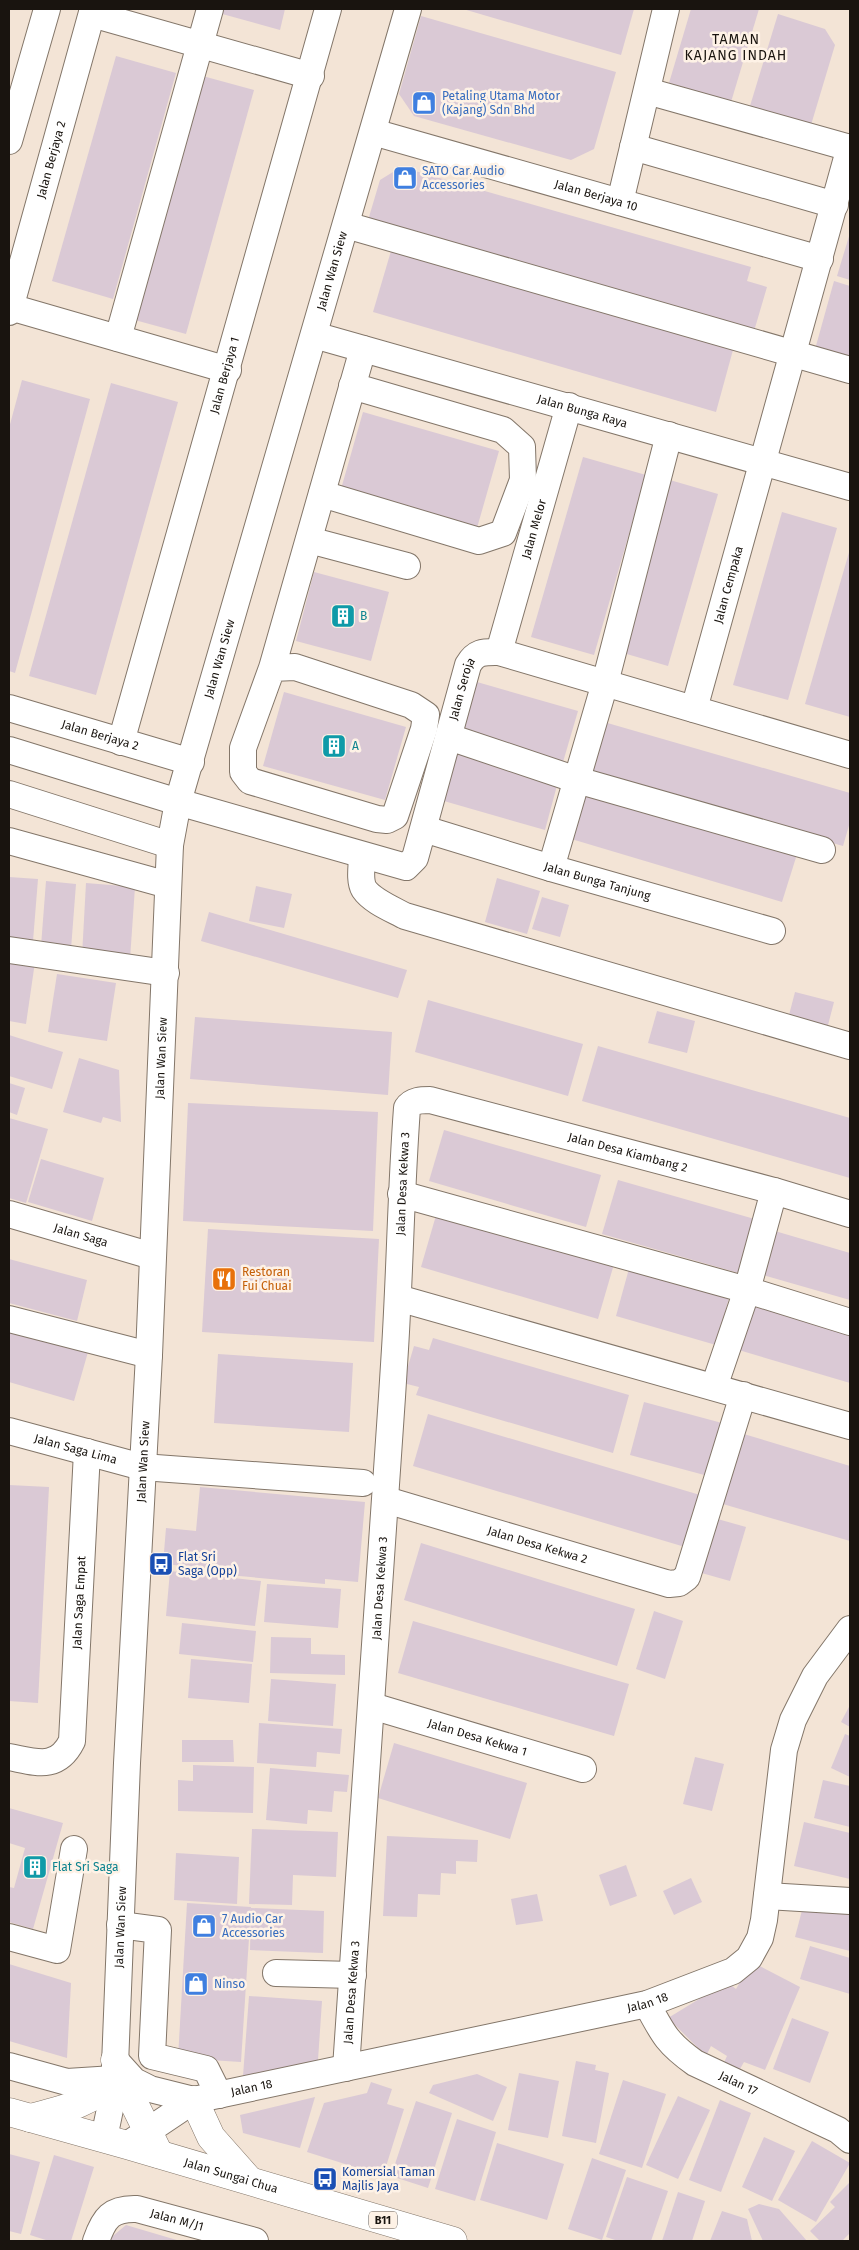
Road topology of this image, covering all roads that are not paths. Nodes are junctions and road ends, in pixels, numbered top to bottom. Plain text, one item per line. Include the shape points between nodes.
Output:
1 (47, 9) edge
2 (210, 9) edge
3 (328, 9) edge
4 (408, 9) edge
5 (666, 9) edge
6 (92, 11) edge
7 (200, 45) junction
8 (310, 76) junction
9 (647, 90) junction
10 (13, 109) edge
11 (373, 132) junction
12 (9, 142) edge
13 (633, 147) junction
14 (850, 148) edge
15 (620, 202) junction
16 (835, 205) junction
17 (346, 224) junction
18 (820, 259) junction
19 (10, 310) edge
20 (314, 335) junction
21 (118, 338) junction
22 (363, 348) junction
23 (793, 354) junction
24 (228, 370) junction
25 (850, 370) edge
26 (352, 386) junction
27 (570, 406) junction
28 (669, 435) junction
29 (764, 462) junction
30 (850, 487) edge
31 (322, 494) junction
32 (309, 540) junction
33 (407, 566) dead end
34 (500, 652) junction
35 (272, 668) junction
36 (605, 683) junction
37 (9, 708) edge
38 (694, 709) junction
39 (449, 738) junction
40 (121, 742) junction
41 (9, 750) edge
42 (850, 755) edge
43 (191, 762) junction
44 (577, 780) junction
45 (9, 794) edge
46 (178, 802) junction
47 (424, 829) junction
48 (9, 841) edge
49 (170, 846) junction
50 (822, 850) dead end
51 (362, 856) junction
52 (551, 868) junction
53 (168, 885) junction
54 (772, 931) dead end
55 (9, 950) edge
56 (166, 973) junction
57 (850, 1046) edge
58 (407, 1108) joint
59 (774, 1191) junction
60 (401, 1194) junction
61 (9, 1214) edge
62 (850, 1214) edge
63 (152, 1256) junction
64 (748, 1290) junction
65 (398, 1298) junction
66 (9, 1319) edge
67 (850, 1322) edge
68 (149, 1355) junction
69 (714, 1387) junction
70 (743, 1395) junction
71 (850, 1426) edge
72 (9, 1431) edge
73 (87, 1452) junction
74 (142, 1468) junction
75 (362, 1483) dead end
76 (386, 1500) junction
77 (850, 1629) edge
78 (372, 1706) junction
79 (9, 1757) edge
80 (584, 1769) dead end
81 (74, 1849) dead end
82 (767, 1896) junction
83 (850, 1901) edge
84 (120, 1925) junction
85 (9, 1937) edge
86 (276, 1973) dead end
87 (353, 1974) junction
88 (647, 2004) junction
89 (9, 2066) edge
90 (346, 2068) junction
91 (114, 2070) junction
92 (206, 2098) junction
93 (19, 2115) edge
94 (850, 2140) edge
95 (135, 2142) junction
96 (249, 2180) junction
97 (98, 2233) edge
98 (255, 2241) edge
99 (453, 2241) edge

1 - 10 street
2 - 7 street
3 - 8 street, Jalan Berjaya 1
4 - 11 street, Jalan Wan Siew
5 - 9 street
6 - 7 street
6 - 19 street, Jalan Berjaya 2
7 - 8 street
7 - 21 street
8 - 24 street, Jalan Berjaya 1
9 - 13 street
9 - 14 street
10 - 12 street
11 - 15 street, Jalan Berjaya 10
11 - 17 street, Jalan Wan Siew
13 - 15 street
13 - 16 street
14 - 16 street
15 - 18 street, Jalan Berjaya 10
16 - 18 street
17 - 20 street, Jalan Wan Siew
17 - 23 street
18 - 23 street
19 - 21 street
20 - 22 street, Jalan Bunga Raya
20 - 43 street, Jalan Wan Siew
21 - 24 street
22 - 26 street
22 - 27 street, Jalan Bunga Raya
23 - 25 street
23 - 29 street
24 - 40 street, Jalan Berjaya 1
26 - 31 street
26 - 31 street via 504,430 522,447 523,480 503,534 479,541
27 - 28 street, Jalan Bunga Raya
27 - 34 street, Jalan Melor
28 - 29 street, Jalan Bunga Raya
28 - 36 street
29 - 30 street, Jalan Bunga Raya
29 - 38 street, Jalan Cempaka
31 - 32 street
32 - 33 street
32 - 35 street
34 - 36 street, Jalan Seroja
34 - 39 street, Jalan Seroja via 480,652 468,665
35 - 35 street via 295,667 411,705 426,715 395,816 387,820 377,819 250,781 243,772 243,748
36 - 38 street, Jalan Seroja
36 - 44 street
37 - 40 street, Jalan Berjaya 2
38 - 42 street, Jalan Seroja
39 - 44 street
39 - 47 street, Jalan Seroja
40 - 43 street, Jalan Berjaya 2
41 - 46 street, Jalan Seroja
43 - 46 street, Jalan Wan Siew
44 - 50 street
44 - 52 street
45 - 49 street
46 - 49 street, Jalan Wan Siew
46 - 51 street, Jalan Seroja
47 - 51 street, Jalan Seroja via 415,858 406,867
47 - 52 street, Jalan Bunga Tanjung
48 - 53 street
49 - 53 street, Jalan Wan Siew
51 - 57 street via 364,889 382,904 405,916
52 - 54 street, Jalan Bunga Tanjung
53 - 56 street, Jalan Wan Siew
55 - 56 street
56 - 63 street, Jalan Wan Siew
58 - 59 street, Jalan Desa Kiambang 2 via 413,1102 430,1100
58 - 60 street, Jalan Desa Kekwa 3
59 - 62 street, Jalan Desa Kiambang 2
59 - 64 street
60 - 64 street
60 - 65 street, Jalan Desa Kekwa 3
61 - 63 street, Jalan Saga
63 - 68 street, Jalan Wan Siew
64 - 67 street
64 - 69 street
65 - 69 street
65 - 76 street, Jalan Desa Kekwa 3
66 - 68 street
68 - 74 street, Jalan Wan Siew
69 - 70 street
70 - 71 street
70 - 76 street, Jalan Desa Kekwa 2 via 687,1577 679,1583 669,1584
72 - 73 street, Jalan Saga Lima
73 - 74 street, Jalan Saga Lima
73 - 79 street, Jalan Saga Empat via 72,1741 58,1759 43,1763
74 - 75 street, Jalan Saga Lima
74 - 84 street, Jalan Wan Siew
76 - 78 street, Jalan Desa Kekwa 3
77 - 82 street, Jalan 18 via 815,1676 793,1720 784,1750
78 - 80 street, Jalan Desa Kekwa 1
78 - 87 street, Jalan Desa Kekwa 3
81 - 85 street via 57,1950
82 - 83 street
82 - 88 street, Jalan 18 via 760,1938 749,1958 734,1970
84 - 91 street, Jalan Wan Siew
84 - 92 street via 158,1930 152,2056 206,2069
86 - 87 street
87 - 90 street, Jalan Desa Kekwa 3
88 - 90 street, Jalan 18
88 - 94 street, Jalan 17 via 664,2037 695,2063 838,2130
89 - 91 street via 67,2082
90 - 92 street, Jalan 18
91 - 92 street via 150,2089
91 - 93 main road via 105,2090 82,2103
91 - 95 main road
91 - 95 street, Jalan Wan Siew via 110,2114
92 - 95 street
92 - 96 main road via 211,2137
93 - 95 main road, Jalan Sungai Chua / B11
95 - 96 main road, Jalan Sungai Chua / B11
96 - 99 main road, Jalan Sungai Chua / B11
97 - 98 street, Jalan M/J1 via 117,2211 137,2209

